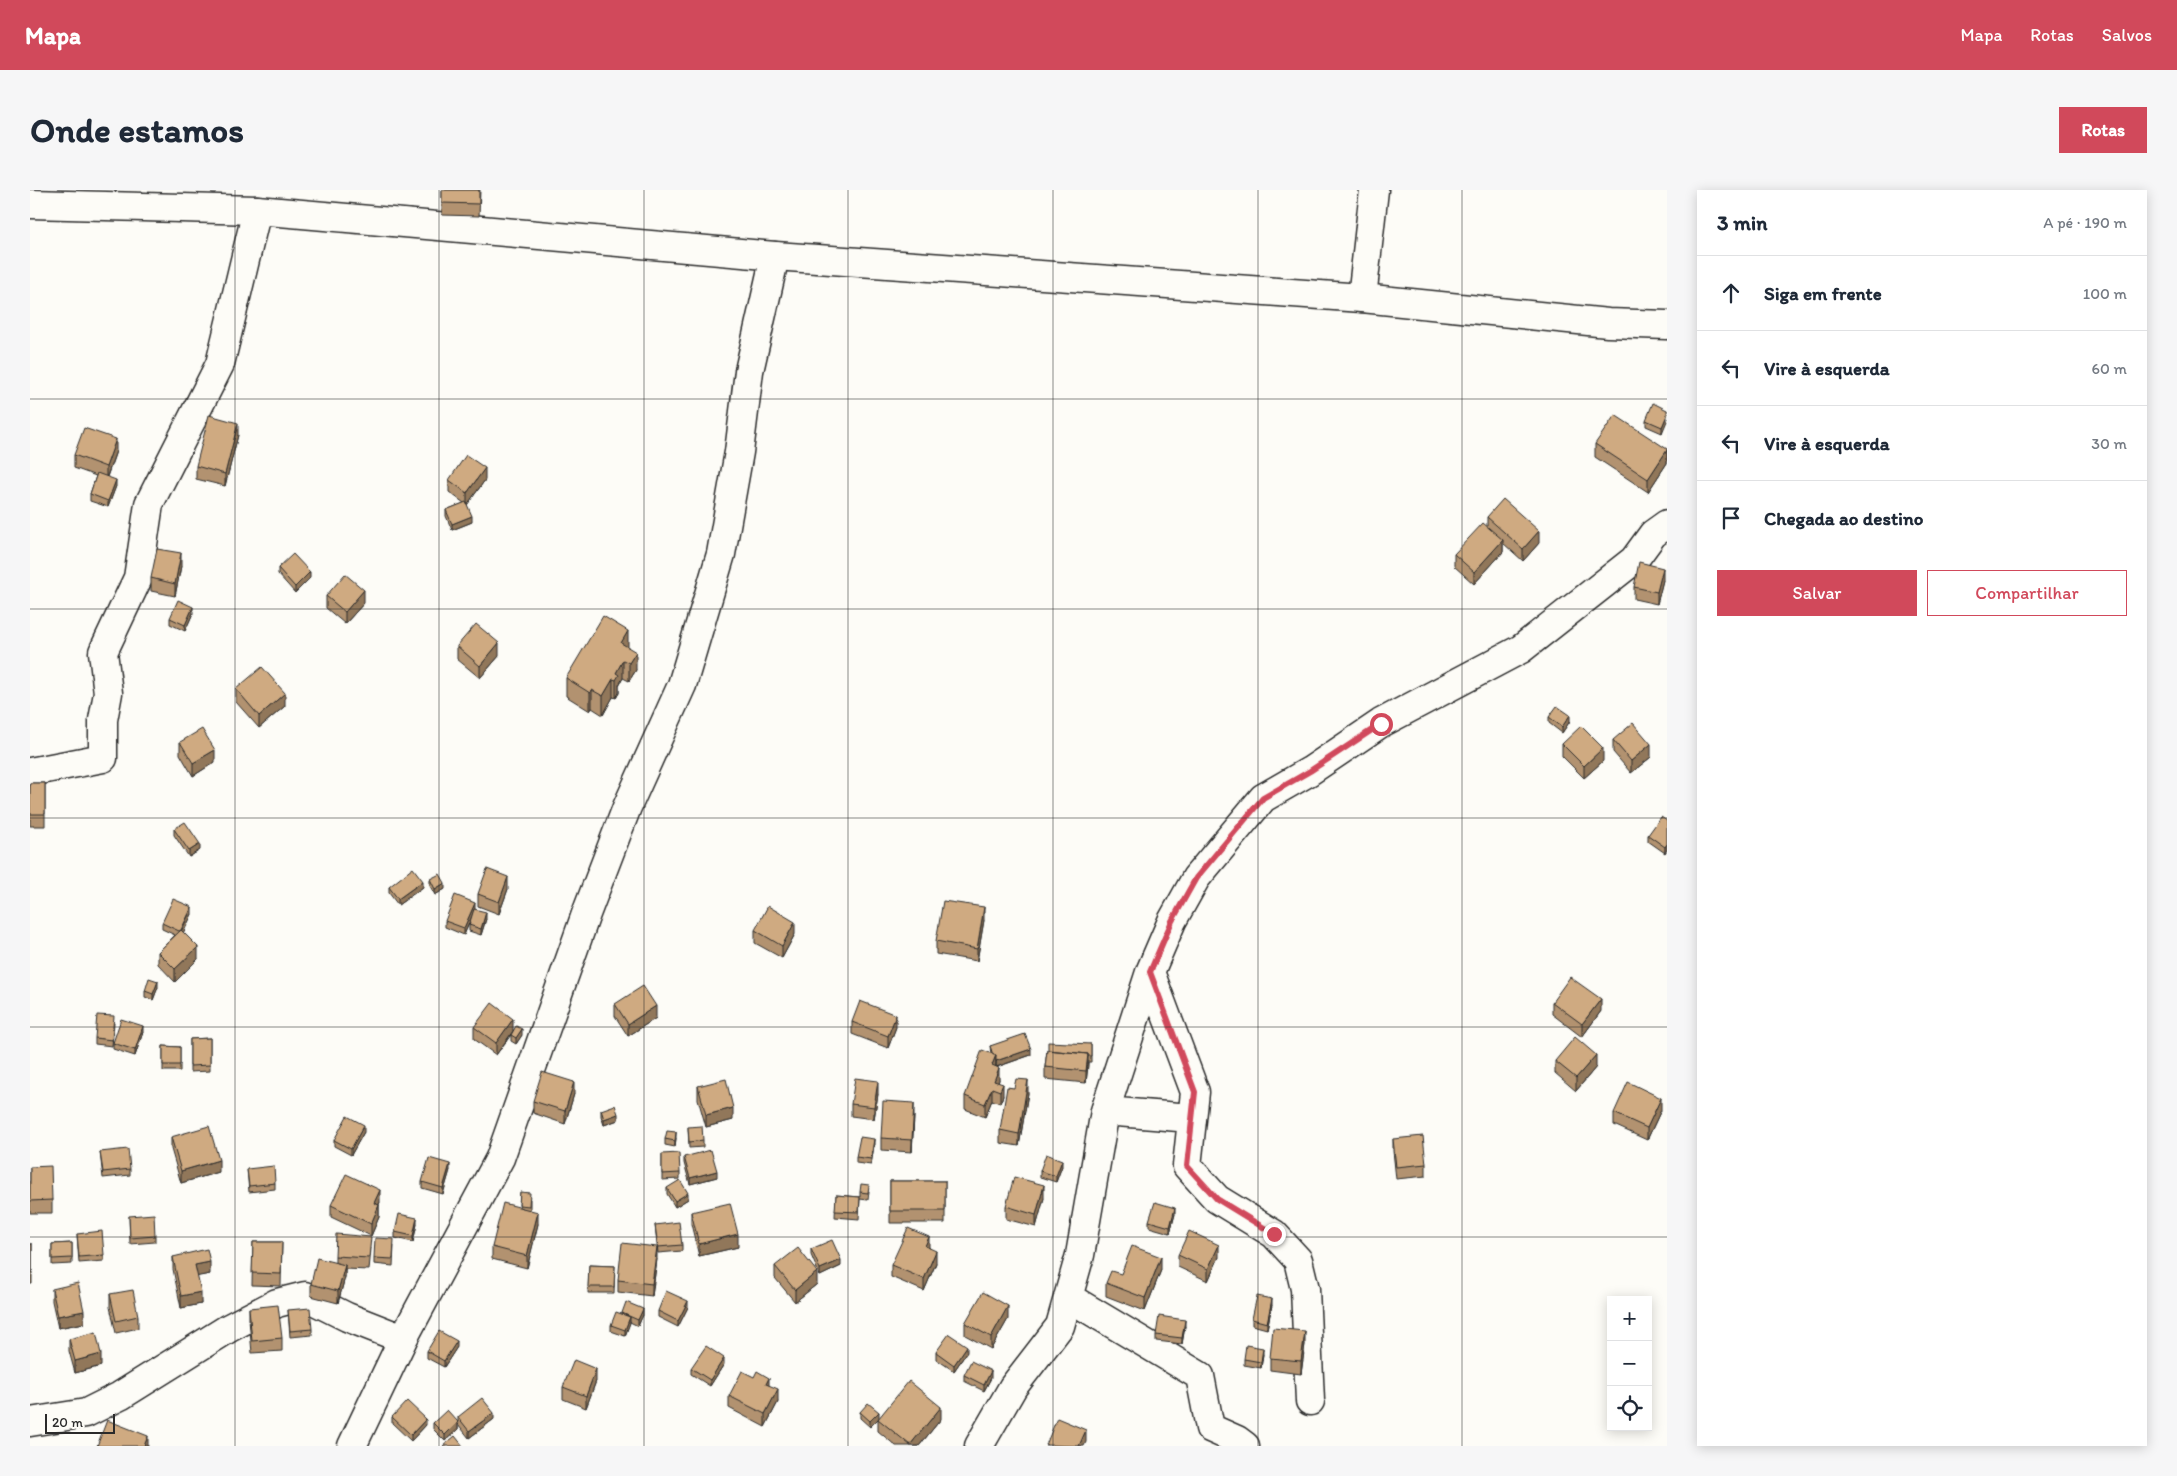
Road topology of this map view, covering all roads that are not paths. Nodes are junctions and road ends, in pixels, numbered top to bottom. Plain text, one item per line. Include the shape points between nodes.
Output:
1 (1374, 190) edge
2 (30, 204) edge
3 (257, 210) junction
4 (775, 256) junction
5 (1362, 298) junction
6 (1667, 325) edge
7 (1667, 524) edge
8 (30, 772) edge
9 (1150, 972) junction
10 (1104, 1111) junction
11 (1191, 1118) junction
12 (1068, 1297) junction
13 (403, 1340) junction
14 (1310, 1401) dead end
15 (30, 1422) edge
16 (352, 1446) edge
17 (979, 1446) edge
18 (1245, 1446) edge

1 - 5 street
2 - 3 street
3 - 4 street
3 - 8 street via 220,364 148,504 138,578 103,652 108,693 103,720 103,758
4 - 5 street
4 - 13 street via 749,371 721,554 682,685 627,807 500,1158
5 - 6 street via 1608,323
7 - 9 street via 1653,534 1634,560 1522,650 1381,724 1263,798 1196,878 1172,921
9 - 10 street
9 - 11 street via 1195,1092
10 - 11 street
10 - 12 street via 1080,1256
11 - 14 street via 1187,1166 1217,1199 1274,1234 1298,1260 1305,1289
12 - 17 street via 1060,1326 1013,1387
12 - 18 street via 1200,1376 1210,1428
13 - 15 street via 305,1296 276,1303 229,1328 120,1396 86,1413
13 - 16 street

